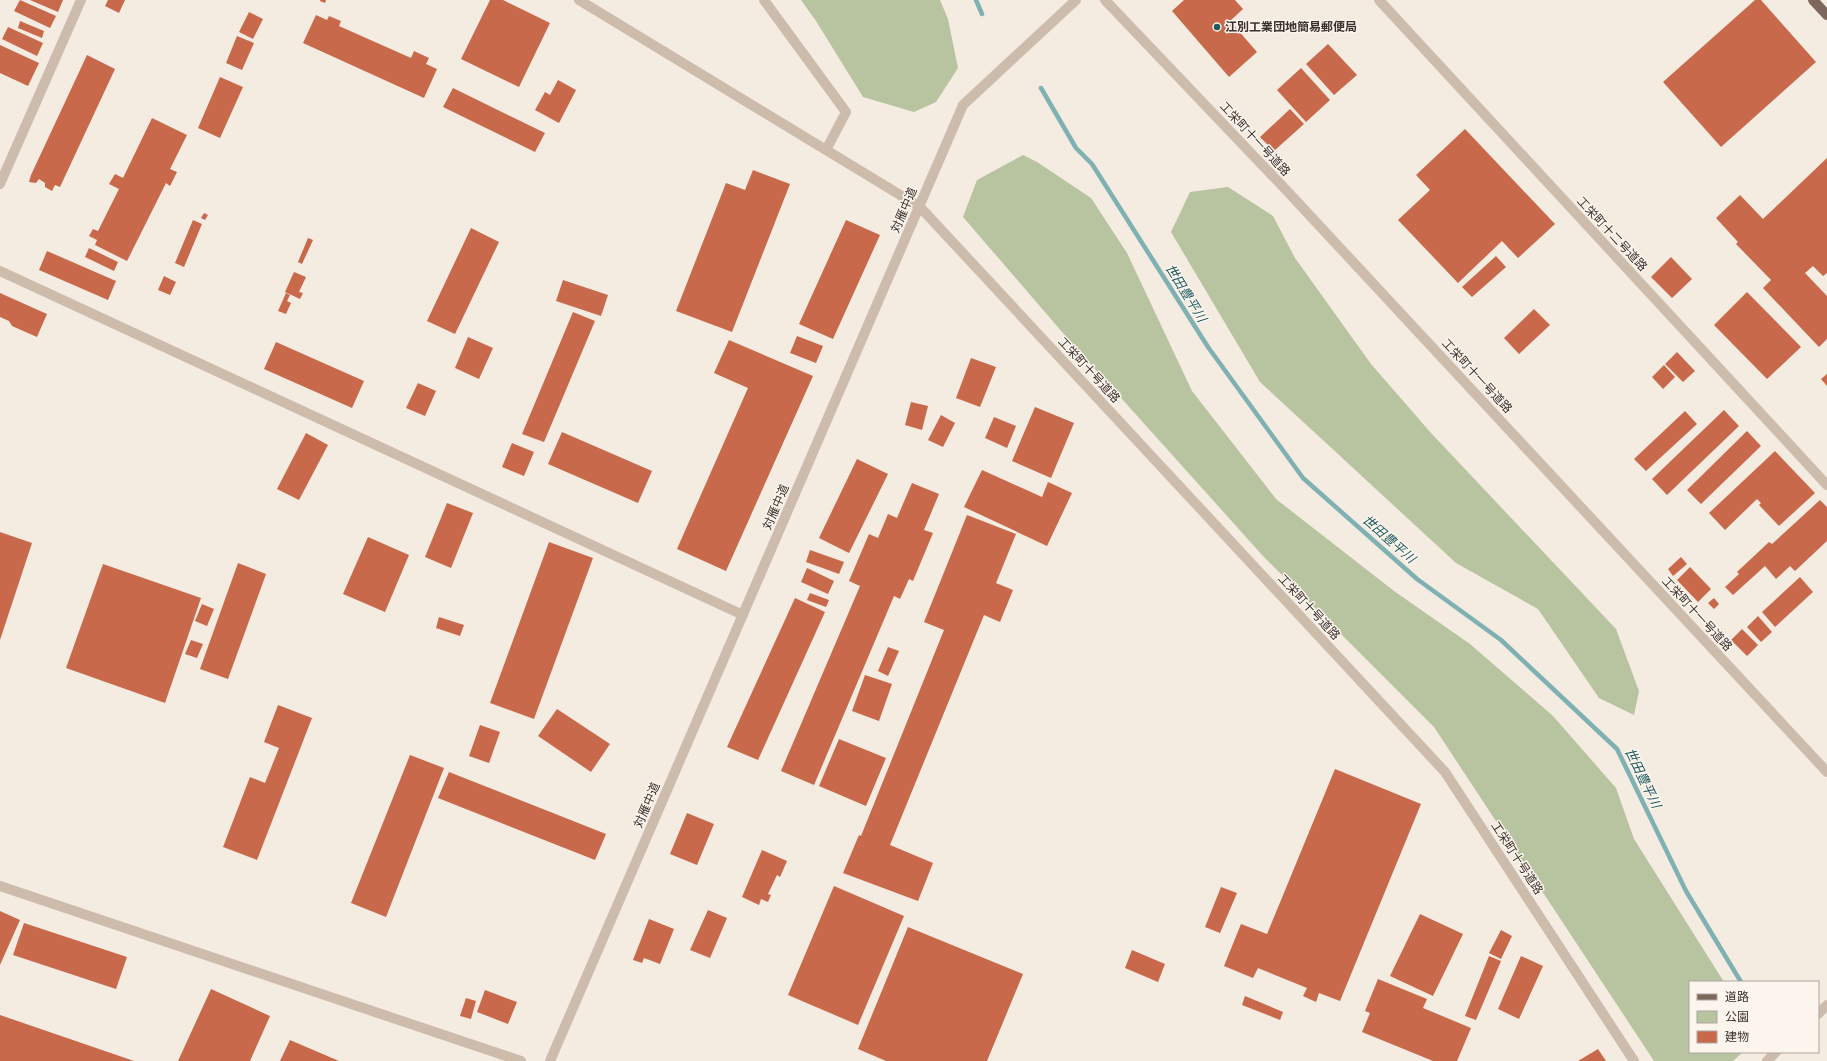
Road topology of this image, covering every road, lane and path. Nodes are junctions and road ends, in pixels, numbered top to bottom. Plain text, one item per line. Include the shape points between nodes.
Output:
1 (81, 0) edge
2 (579, 0) edge
3 (764, 0) edge
4 (1076, 0) edge
5 (1105, 0) edge
6 (1378, 0) edge
7 (1813, 0) edge
8 (1827, 15) edge
9 (826, 150) junction
10 (0, 184) edge
11 (920, 207) junction
12 (0, 271) edge
13 (1827, 485) edge
14 (743, 615) junction
15 (1827, 772) edge
16 (0, 886) edge
17 (1827, 1005) edge
18 (1819, 1013) edge
19 (1775, 1053) edge
20 (521, 1061) edge
21 (550, 1061) edge
22 (1634, 1061) edge
23 (1767, 1061) edge

1 - 10 street
2 - 9 street, 工栄町十号道路
3 - 9 street via 846,112
4 - 11 street, 対雁中道 via 963,105
5 - 15 street, 工栄町十一号道路 via 1288,192
6 - 13 street, 工栄町十二号道路
7 - 8 main road
9 - 11 street, 工栄町十号道路
11 - 14 street, 対雁中道
11 - 22 street, 工栄町十号道路 via 1445,772
12 - 14 street
14 - 21 street, 対雁中道
16 - 20 street
17 - 18 street
19 - 23 street

